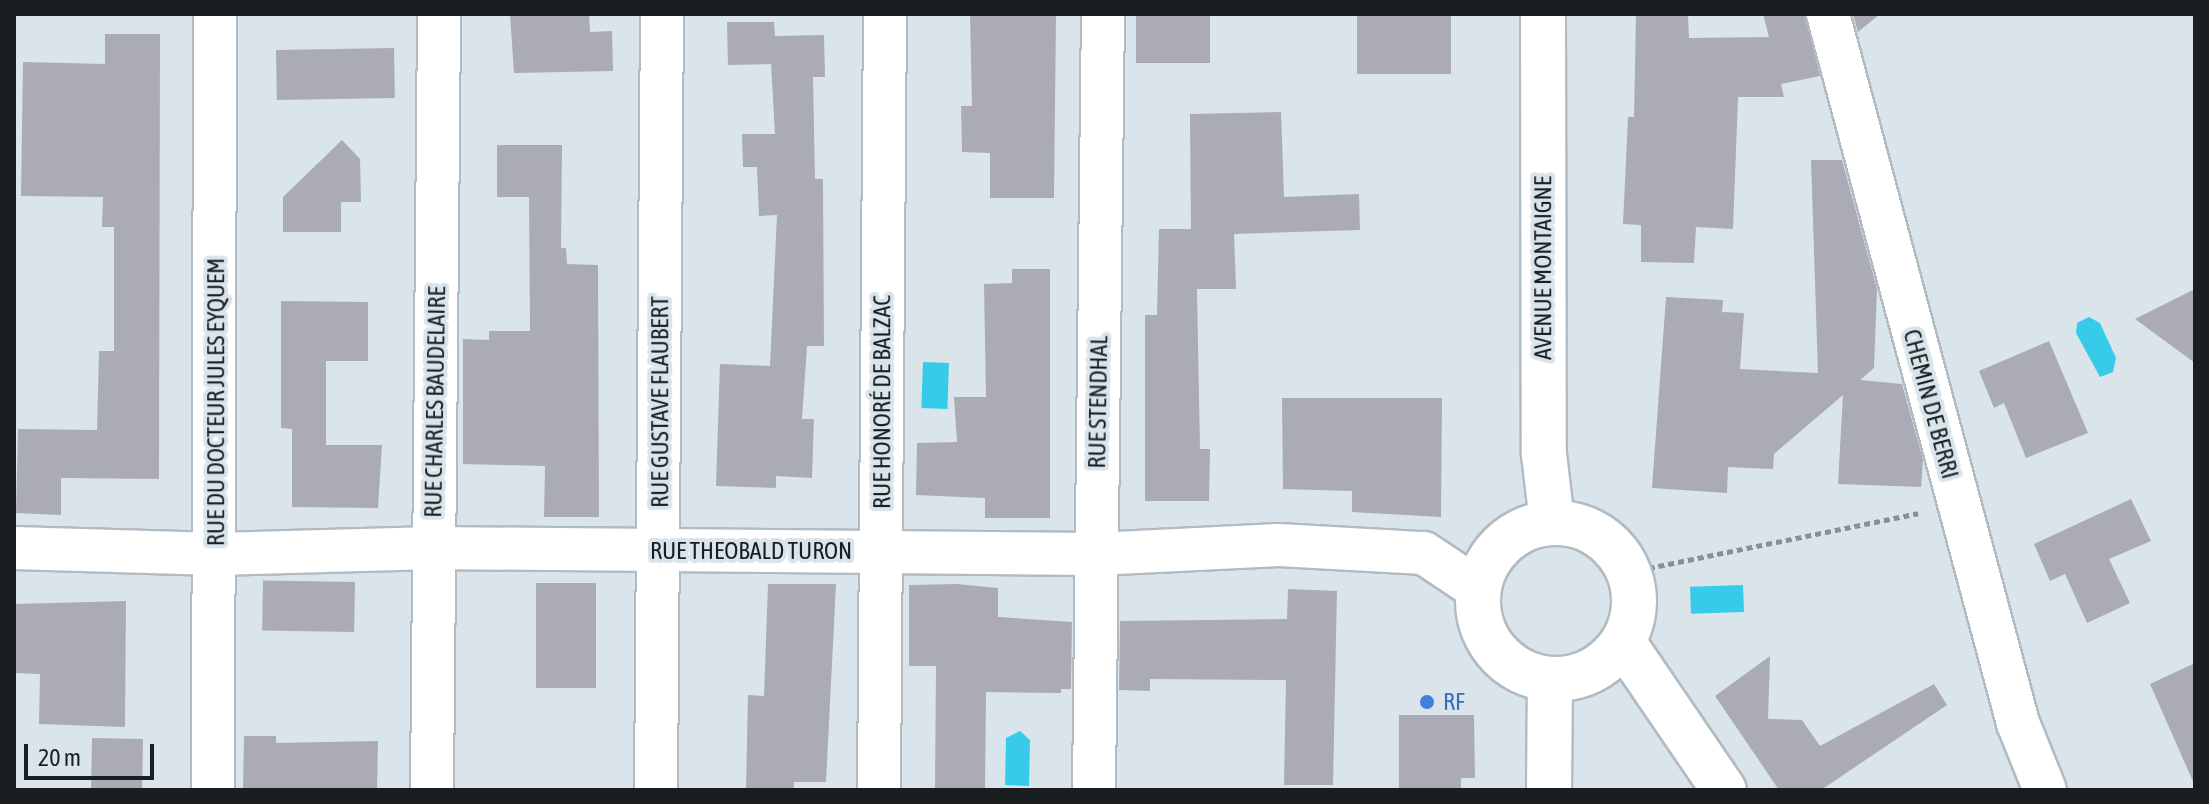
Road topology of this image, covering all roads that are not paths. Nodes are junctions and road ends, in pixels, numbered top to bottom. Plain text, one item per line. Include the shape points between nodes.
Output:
1 (215, 14) edge
2 (439, 14) edge
3 (662, 14) edge
4 (885, 14) edge
5 (1103, 14) edge
6 (1543, 14) edge
7 (1828, 14) edge
8 (1552, 522) junction
9 (14, 548) edge
10 (434, 548) junction
11 (659, 551) junction
12 (881, 552) junction
13 (216, 554) junction
14 (1096, 554) junction
15 (1478, 589) junction
16 (1623, 642) junction
17 (1550, 679) junction
18 (213, 790) edge
19 (432, 790) edge
20 (656, 790) edge
21 (879, 790) edge
22 (1094, 790) edge
23 (1549, 790) edge
24 (1724, 790) edge
25 (2045, 790) edge

1 - 13 street, RUE DU DOCTEUR JULES EYQUEM
2 - 10 street, RUE CHARLES BAUDELAIRE
3 - 11 street, RUE GUSTAVE FLAUBERT
4 - 12 street, RUE HONORÉ DE BALZAC
5 - 14 street, RUE STENDHAL
6 - 8 main road, AVENUE MONTAIGNE via 1544,454
7 - 25 street, CHEMIN DE BERRI via 2018,723
8 - 15 main road via 1526,528 1503,542 1487,563
8 - 16 main road via 1599,534 1629,572 1633,619
9 - 13 street, RUE THEOBALD TURON
10 - 11 street, RUE THEOBALD TURON
10 - 13 street, RUE THEOBALD TURON
10 - 19 street, RUE CHARLES BAUDELAIRE
11 - 12 street, RUE THEOBALD TURON
11 - 20 street, RUE GUSTAVE FLAUBERT
12 - 14 street, RUE THEOBALD TURON
12 - 21 street, RUE HONORÉ DE BALZAC
13 - 18 street, RUE DU DOCTEUR JULES EYQUEM
14 - 15 street, RUE THEOBALD TURON via 1279,545 1424,553
14 - 22 street, RUE STENDHAL
15 - 17 main road via 1483,627 1503,659 1525,673
16 - 17 main road via 1592,671
16 - 24 main road
17 - 23 main road

